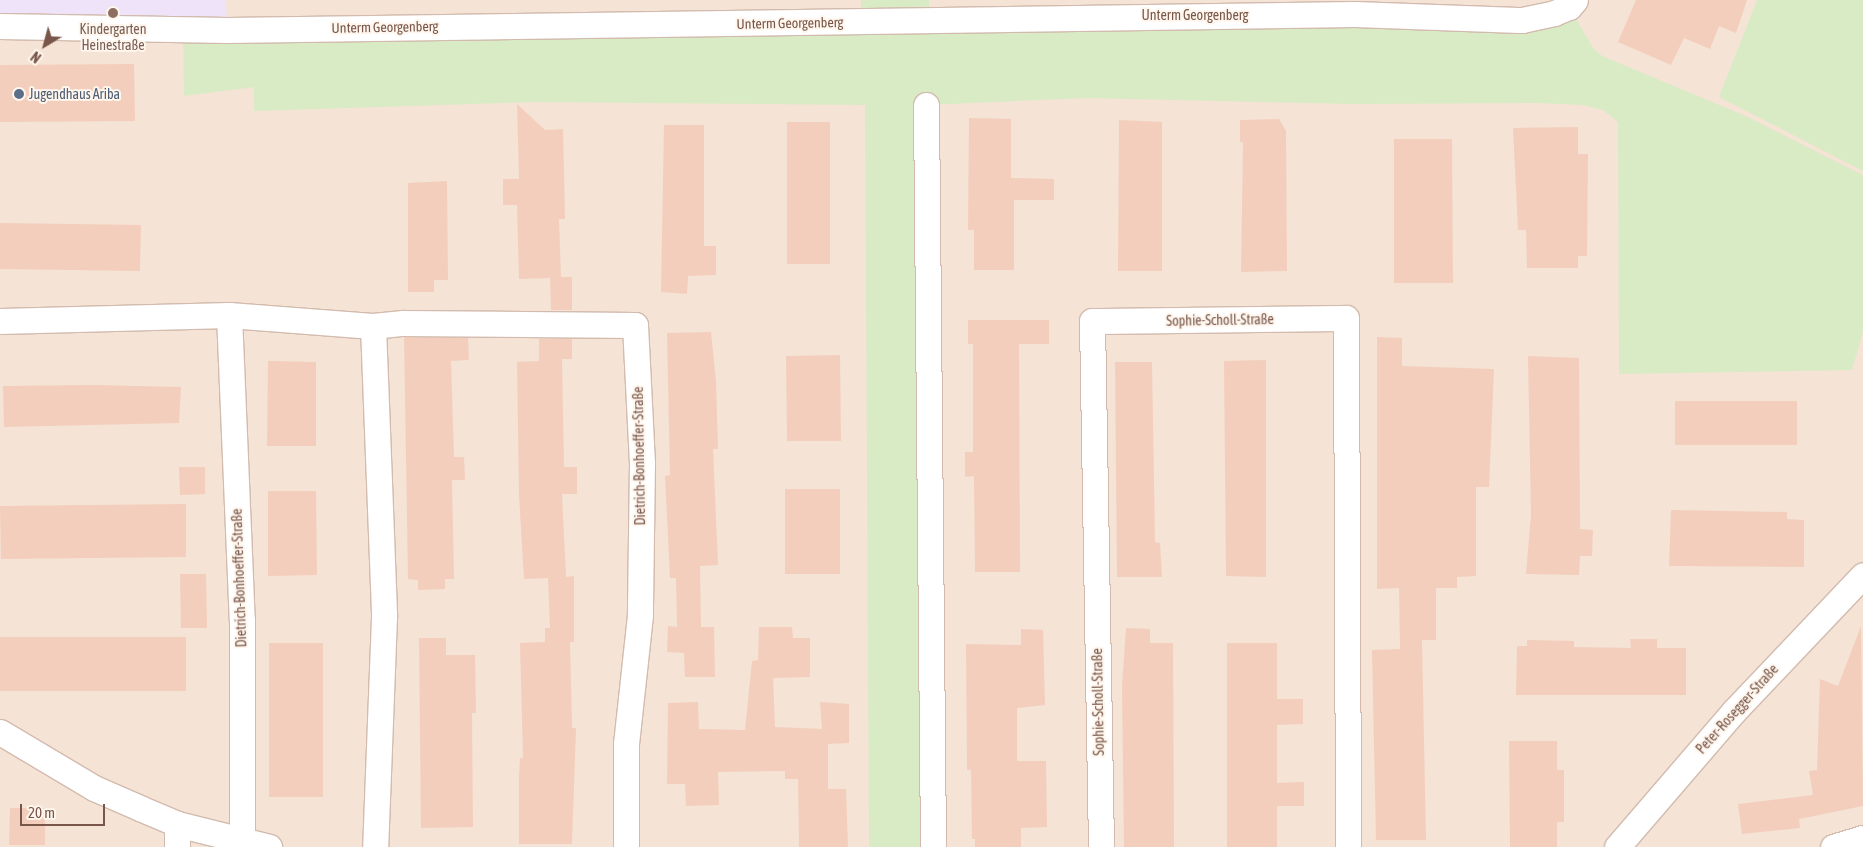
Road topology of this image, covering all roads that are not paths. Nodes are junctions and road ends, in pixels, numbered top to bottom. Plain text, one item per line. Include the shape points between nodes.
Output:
1 (1576, 0) edge
2 (0, 26) edge
3 (926, 105) dead end
4 (229, 315) junction
5 (0, 321) edge
6 (373, 326) junction
7 (1863, 575) edge
8 (0, 732) edge
9 (177, 835) edge
10 (1863, 838) edge
11 (242, 840) junction
12 (269, 847) edge
13 (375, 847) edge
14 (626, 847) edge
15 (933, 847) edge
16 (1100, 847) edge
17 (1348, 847) edge
18 (1617, 847) edge
19 (1834, 847) edge

1 - 2 street, Unterm Georgenberg via 1554,13 1522,20 1336,14 227,30
3 - 15 street
4 - 5 street, Dietrich-Bonhoeffer-Straße
4 - 6 street, Dietrich-Bonhoeffer-Straße
4 - 11 street, Dietrich-Bonhoeffer-Straße via 242,620
6 - 13 street via 384,617
6 - 14 street, Dietrich-Bonhoeffer-Straße via 403,323 635,325 642,463 640,615 626,744
7 - 18 street, Peter-Rosegger-Straße via 1734,711
8 - 9 street
9 - 11 street
10 - 19 street
11 - 12 street
16 - 17 street, Sophie-Scholl-Straße via 1092,321 1346,318

